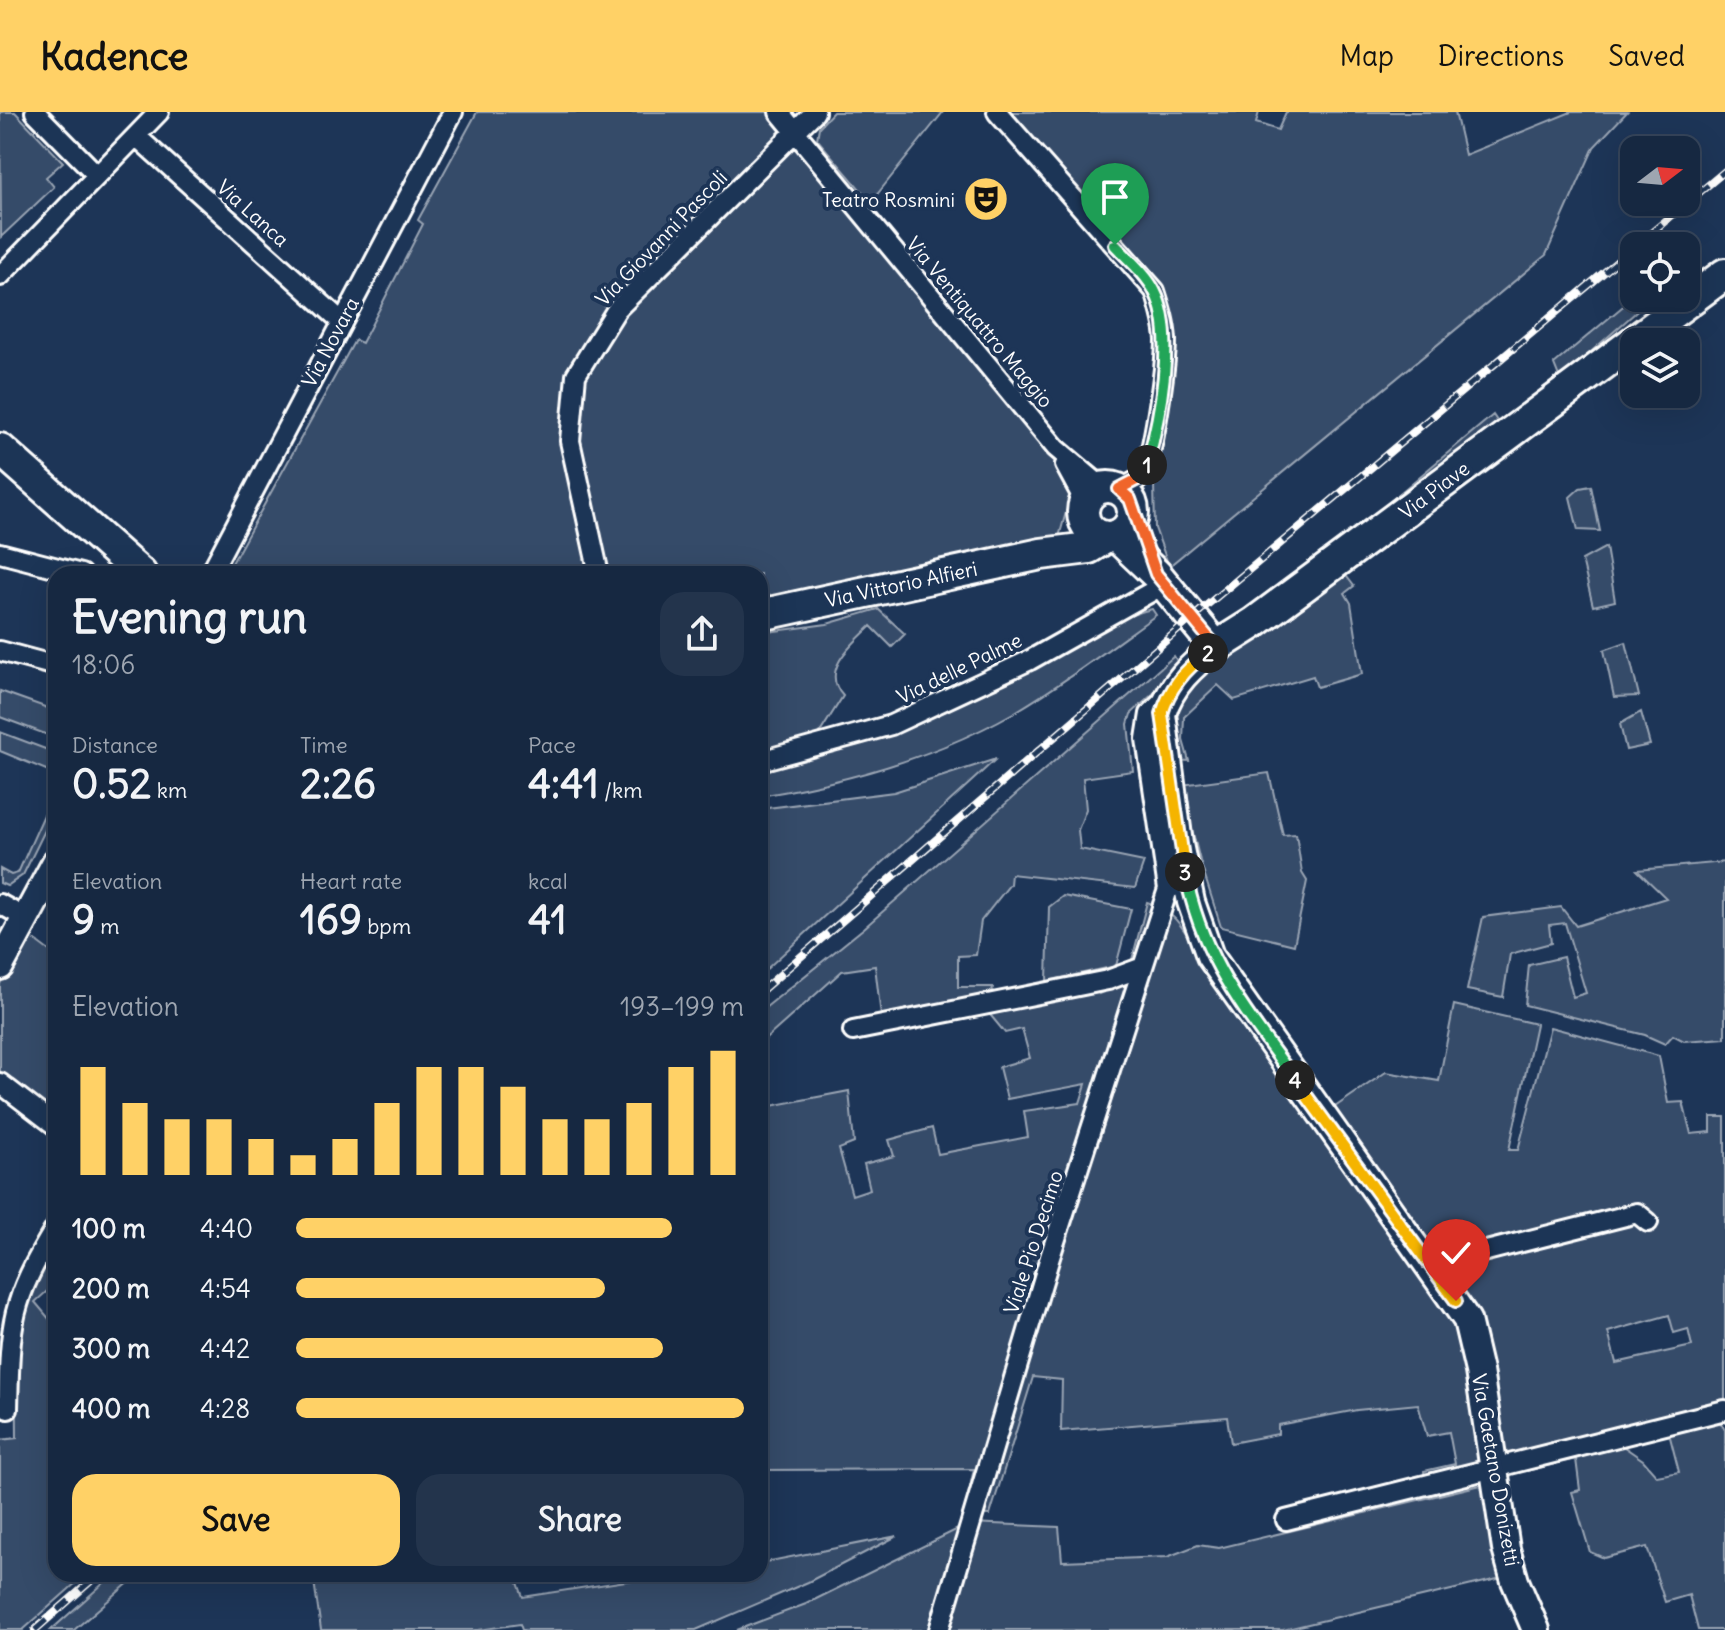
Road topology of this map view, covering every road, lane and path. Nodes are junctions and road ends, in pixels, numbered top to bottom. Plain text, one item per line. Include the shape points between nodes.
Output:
1 (35, 112) edge
2 (159, 112) edge
3 (453, 112) edge
4 (779, 112) edge
5 (815, 112) edge
6 (997, 112) edge
7 (796, 132) junction
8 (136, 136) junction
9 (97, 175) junction
10 (1725, 274) edge
11 (0, 276) edge
12 (341, 321) junction
13 (0, 449) edge
14 (1106, 511) junction
15 (0, 553) edge
16 (50, 566) edge
17 (129, 566) edge
18 (214, 566) edge
19 (597, 566) edge
20 (1161, 579) junction
21 (768, 613) edge
22 (1216, 647) junction
23 (0, 651) edge
24 (48, 664) edge
25 (768, 759) edge
26 (48, 878) edge
27 (1178, 886) junction
28 (0, 904) edge
29 (27, 919) junction
30 (0, 966) edge
31 (1143, 967) junction
32 (853, 1031) dead end
33 (0, 1083) edge
34 (48, 1120) edge
35 (1648, 1222) dead end
36 (48, 1240) edge
37 (1431, 1265) junction
38 (8, 1409) dead end
39 (1725, 1410) edge
40 (1492, 1470) junction
41 (1286, 1520) dead end
42 (939, 1630) edge
43 (1536, 1630) edge

1 - 9 street
2 - 8 street
3 - 12 street, Via Novara
4 - 7 street, Via Ventiquattro Maggio
5 - 7 street, Via Giovanni Pascoli
6 - 14 street via 1155,291 1162,313 1164,365 1149,458 1142,476
7 - 14 street, Via Ventiquattro Maggio
7 - 19 street, Via Giovanni Pascoli via 617,309 576,375 570,441
8 - 9 street
8 - 12 street, Via Lanca
9 - 11 street
10 - 22 main road, Via Piave
12 - 18 street, Via Novara
13 - 17 main road
14 - 20 main road
14 - 21 main road, Via Vittorio Alfieri via 1041,554
15 - 16 street
20 - 22 main road
20 - 25 street, Via delle Palme via 1030,660 891,725
22 - 27 street, Via Gaetano Donizetti via 1196,661 1167,697 1162,714
23 - 24 street
26 - 29 street
27 - 31 street, Viale Pio Decimo
27 - 37 street, Via Gaetano Donizetti via 1231,989
28 - 29 street
29 - 30 street
31 - 32 street via 1108,980
31 - 42 street, Viale Pio Decimo
33 - 34 street
35 - 37 street via 1637,1213
36 - 38 street via 17,1299 10,1329
37 - 40 street, Via Gaetano Donizetti via 1467,1320
39 - 40 street
40 - 41 street
40 - 43 street, Via Gaetano Donizetti via 1512,1571

